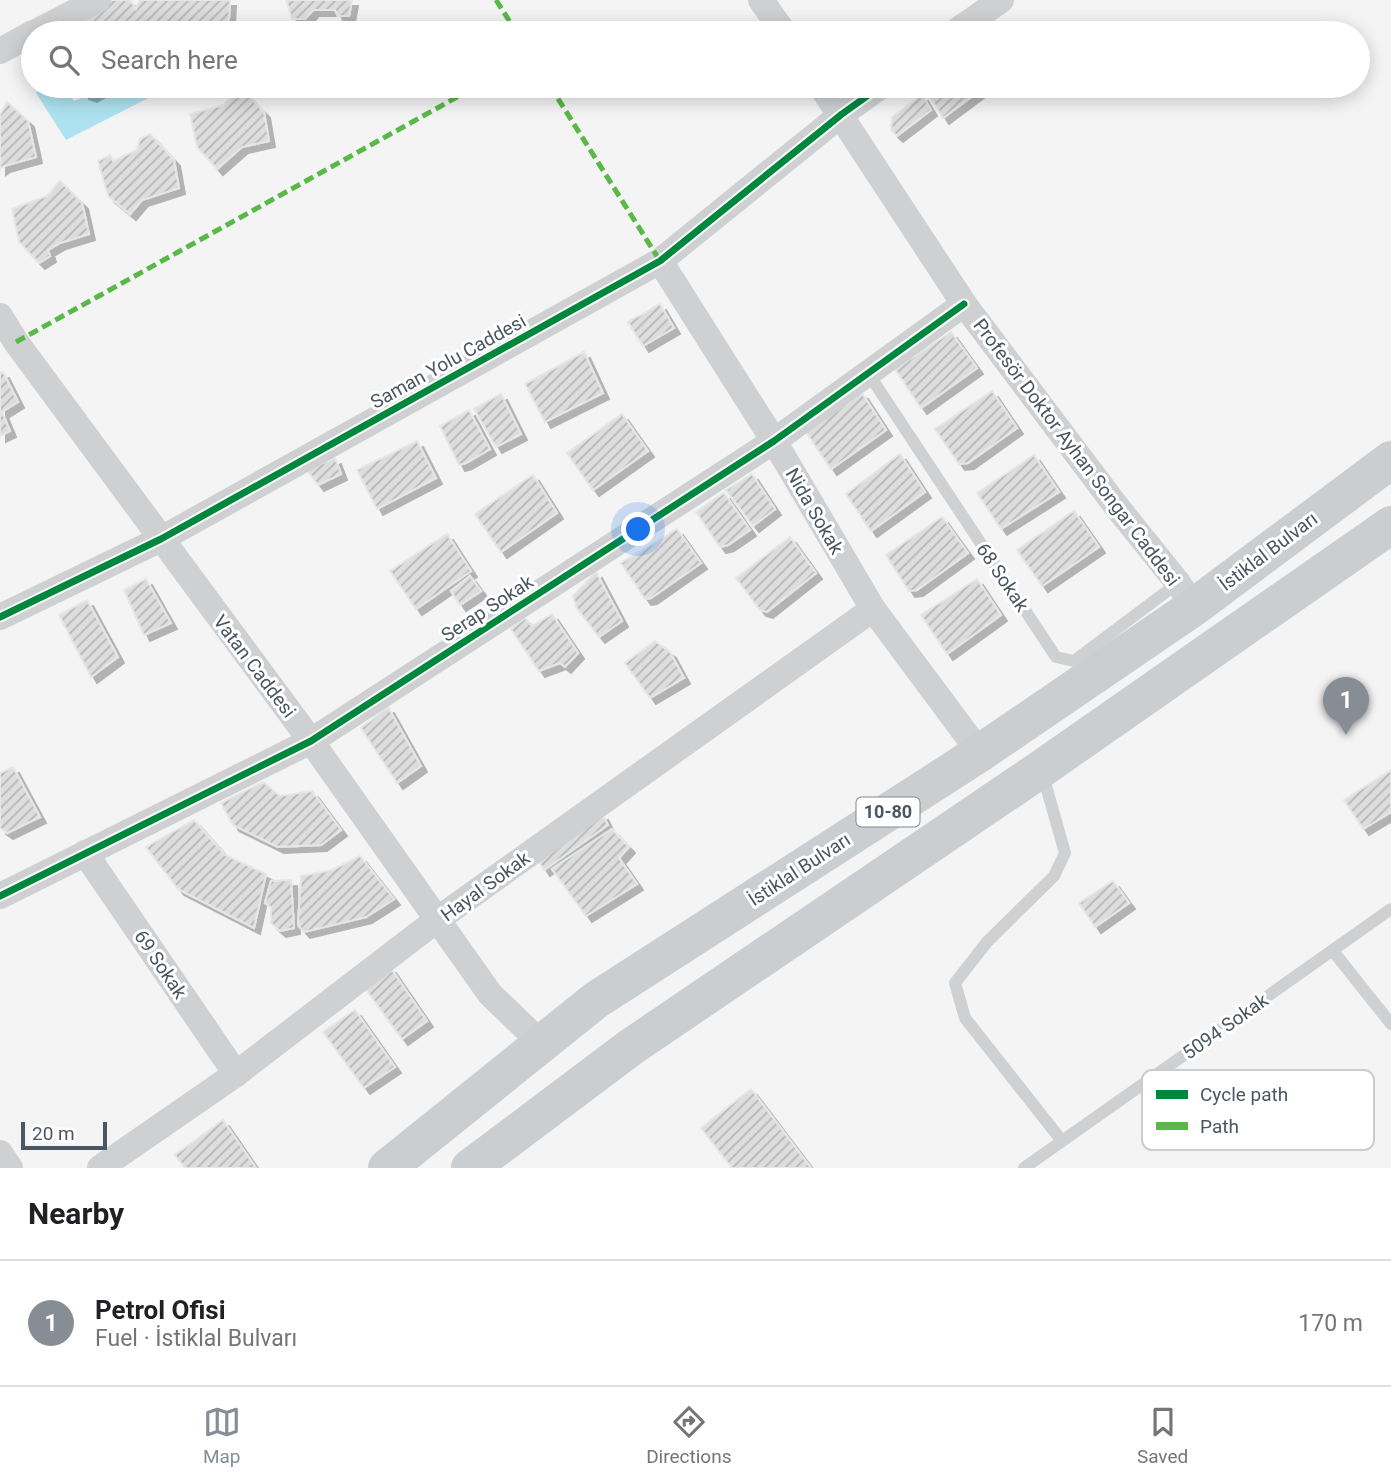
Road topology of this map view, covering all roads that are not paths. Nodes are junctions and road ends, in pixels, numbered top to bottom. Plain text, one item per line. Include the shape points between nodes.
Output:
1 (98, 0) edge
2 (761, 0) edge
3 (1001, 0) edge
4 (57, 21) edge
5 (776, 21) edge
6 (971, 21) edge
7 (21, 40) edge
8 (0, 51) edge
9 (830, 98) edge
10 (864, 98) edge
11 (842, 114) junction
12 (660, 261) junction
13 (964, 304) junction
14 (0, 316) edge
15 (8, 347) edge
16 (868, 373) junction
17 (774, 441) junction
18 (1391, 460) edge
19 (1386, 533) edge
20 (161, 539) junction
21 (1186, 595) junction
22 (873, 609) junction
23 (0, 617) edge
24 (311, 741) junction
25 (980, 753) junction
26 (1041, 769) junction
27 (85, 853) junction
28 (0, 896) edge
29 (1391, 909) edge
30 (438, 919) junction
31 (1333, 951) junction
32 (1391, 1024) edge
33 (542, 1044) junction
34 (1163, 1070) edge
35 (236, 1074) junction
36 (1142, 1085) edge
37 (1062, 1141) junction
38 (0, 1153) edge
39 (10, 1168) edge
40 (100, 1168) edge
41 (387, 1168) edge
42 (470, 1168) edge
43 (1024, 1168) edge

1 - 4 street
2 - 5 street
3 - 6 street
7 - 8 street
9 - 11 street, Profesör Doktor Ayhan Songar Caddesi
10 - 11 street, Saman Yolu Caddesi
11 - 12 street, Saman Yolu Caddesi
11 - 13 street, Profesör Doktor Ayhan Songar Caddesi
12 - 17 street, Nida Sokak
12 - 20 street, Saman Yolu Caddesi
13 - 16 street, Serap Sokak
13 - 21 street, Profesör Doktor Ayhan Songar Caddesi
14 - 15 street, Vatan Caddesi
15 - 20 street, Vatan Caddesi
16 - 17 street, Serap Sokak
16 - 21 lane, 68 Sokak via 1056,657 1074,661
17 - 22 street, Nida Sokak
17 - 24 street, Serap Sokak
18 - 21 main road, İstiklal Bulvarı / 10-80
19 - 26 main road, 10-80
20 - 23 street, Saman Yolu Caddesi
20 - 24 street, Vatan Caddesi
21 - 25 main road, İstiklal Bulvarı / 10-80
22 - 25 street, Nida Sokak
22 - 30 street, Hayal Sokak
24 - 27 street, Serap Sokak
24 - 30 street, Vatan Caddesi
25 - 33 main road, İstiklal Bulvarı / 10-80 via 596,1000
26 - 37 lane via 1065,853 1054,876 987,942 955,983 965,1018
26 - 42 main road, 10-80 via 631,1047
27 - 28 street, Serap Sokak
27 - 35 street, 69 Sokak
29 - 31 lane, 5094 Sokak
30 - 33 street, Vatan Caddesi via 490,994
30 - 35 street, Hayal Sokak
31 - 32 lane
31 - 34 lane, 5094 Sokak
33 - 41 main road, İstiklal Bulvarı / 10-80
35 - 40 street, Hayal Sokak
36 - 37 lane, 5094 Sokak
37 - 43 lane, 5094 Sokak
38 - 39 street

